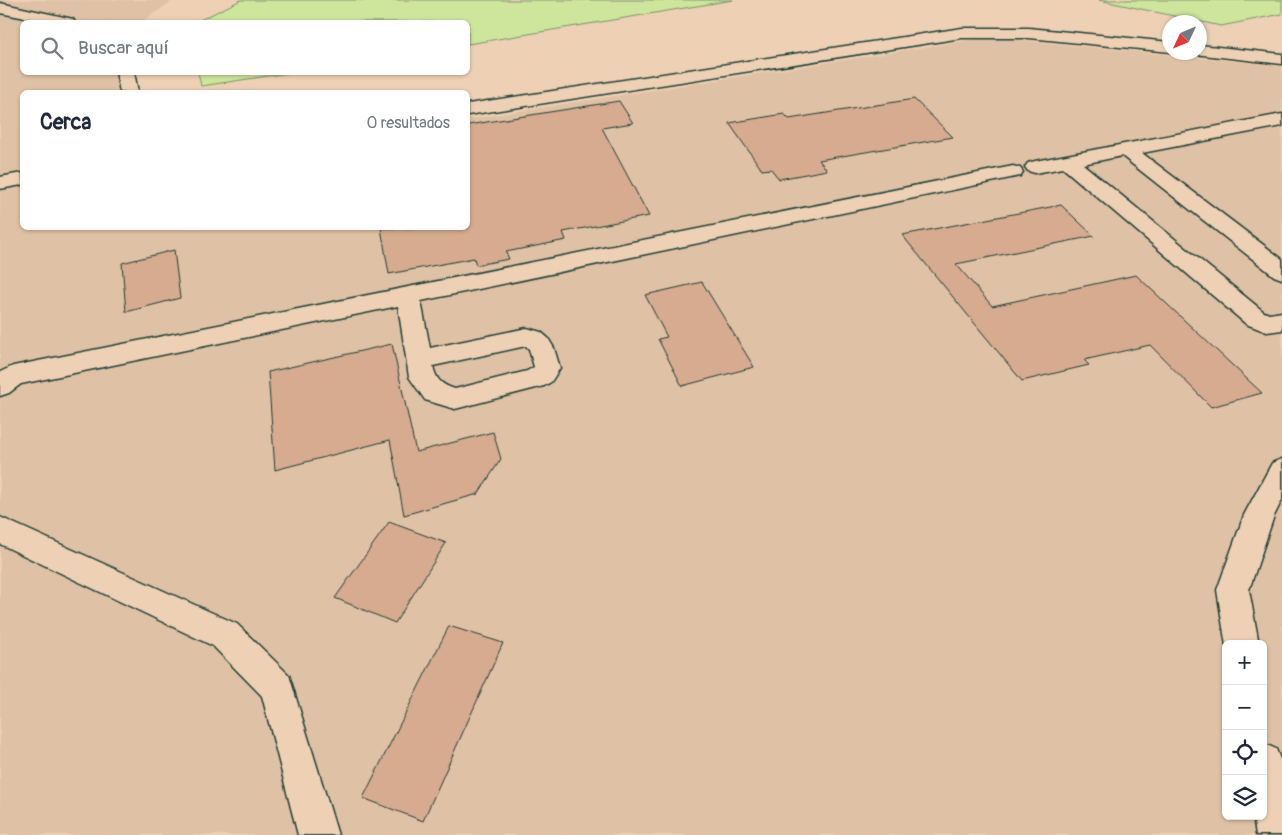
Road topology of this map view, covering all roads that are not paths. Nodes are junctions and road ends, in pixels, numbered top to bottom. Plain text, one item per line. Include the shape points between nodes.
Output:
1 (0, 8) edge
2 (57, 20) edge
3 (1162, 46) edge
4 (1207, 51) edge
5 (1282, 59) edge
6 (126, 75) edge
7 (129, 90) edge
8 (470, 110) edge
9 (1282, 120) edge
10 (1125, 149) junction
11 (1067, 161) junction
12 (20, 179) edge
13 (0, 183) edge
14 (1282, 271) edge
15 (408, 295) junction
16 (1282, 321) edge
17 (420, 360) dead end
18 (0, 386) edge
19 (1282, 472) edge
20 (0, 530) edge
21 (1241, 640) edge
22 (1265, 775) edge
23 (318, 835) edge
24 (1276, 835) edge

1 - 2 lane
3 - 8 lane via 1029,33 962,33
4 - 5 lane
6 - 7 lane
9 - 10 lane
10 - 11 lane
10 - 14 lane
11 - 15 lane
11 - 16 lane via 1255,318 1267,323
12 - 13 lane
15 - 17 lane
15 - 18 lane via 13,376
19 - 21 lane via 1258,515 1233,590
20 - 23 lane via 225,635 277,687
22 - 24 lane

